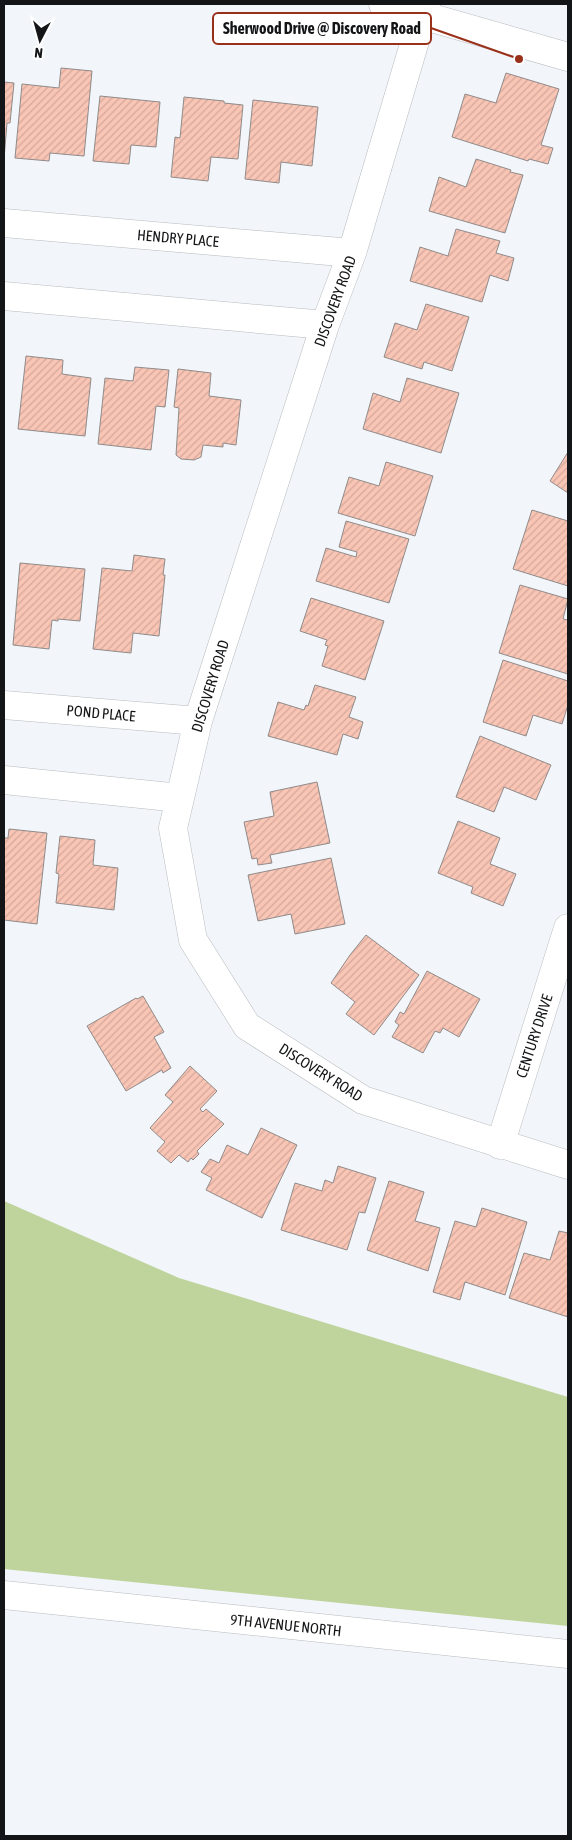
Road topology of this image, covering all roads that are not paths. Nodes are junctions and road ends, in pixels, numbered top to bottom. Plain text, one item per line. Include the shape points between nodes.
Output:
1 (383, 4) edge
2 (424, 9) edge
3 (568, 57) edge
4 (4, 223) edge
5 (352, 253) junction
6 (4, 296) edge
7 (325, 326) junction
8 (4, 704) edge
9 (198, 721) junction
10 (4, 780) edge
11 (180, 798) junction
12 (568, 928) edge
13 (500, 1144) junction
14 (568, 1165) edge
15 (4, 1596) edge
16 (568, 1654) edge

1 - 2 street
2 - 3 street
2 - 5 street, DISCOVERY ROAD
4 - 5 street, HENDRY PLACE
5 - 7 street, DISCOVERY ROAD
6 - 7 street
7 - 9 street, DISCOVERY ROAD
8 - 9 street, POND PLACE
9 - 11 street, DISCOVERY ROAD
10 - 11 street
11 - 13 street, DISCOVERY ROAD via 173,828 193,940 247,1026 362,1100
12 - 13 street, CENTURY DRIVE
13 - 14 street, DISCOVERY ROAD
15 - 16 street, 9TH AVENUE NORTH

